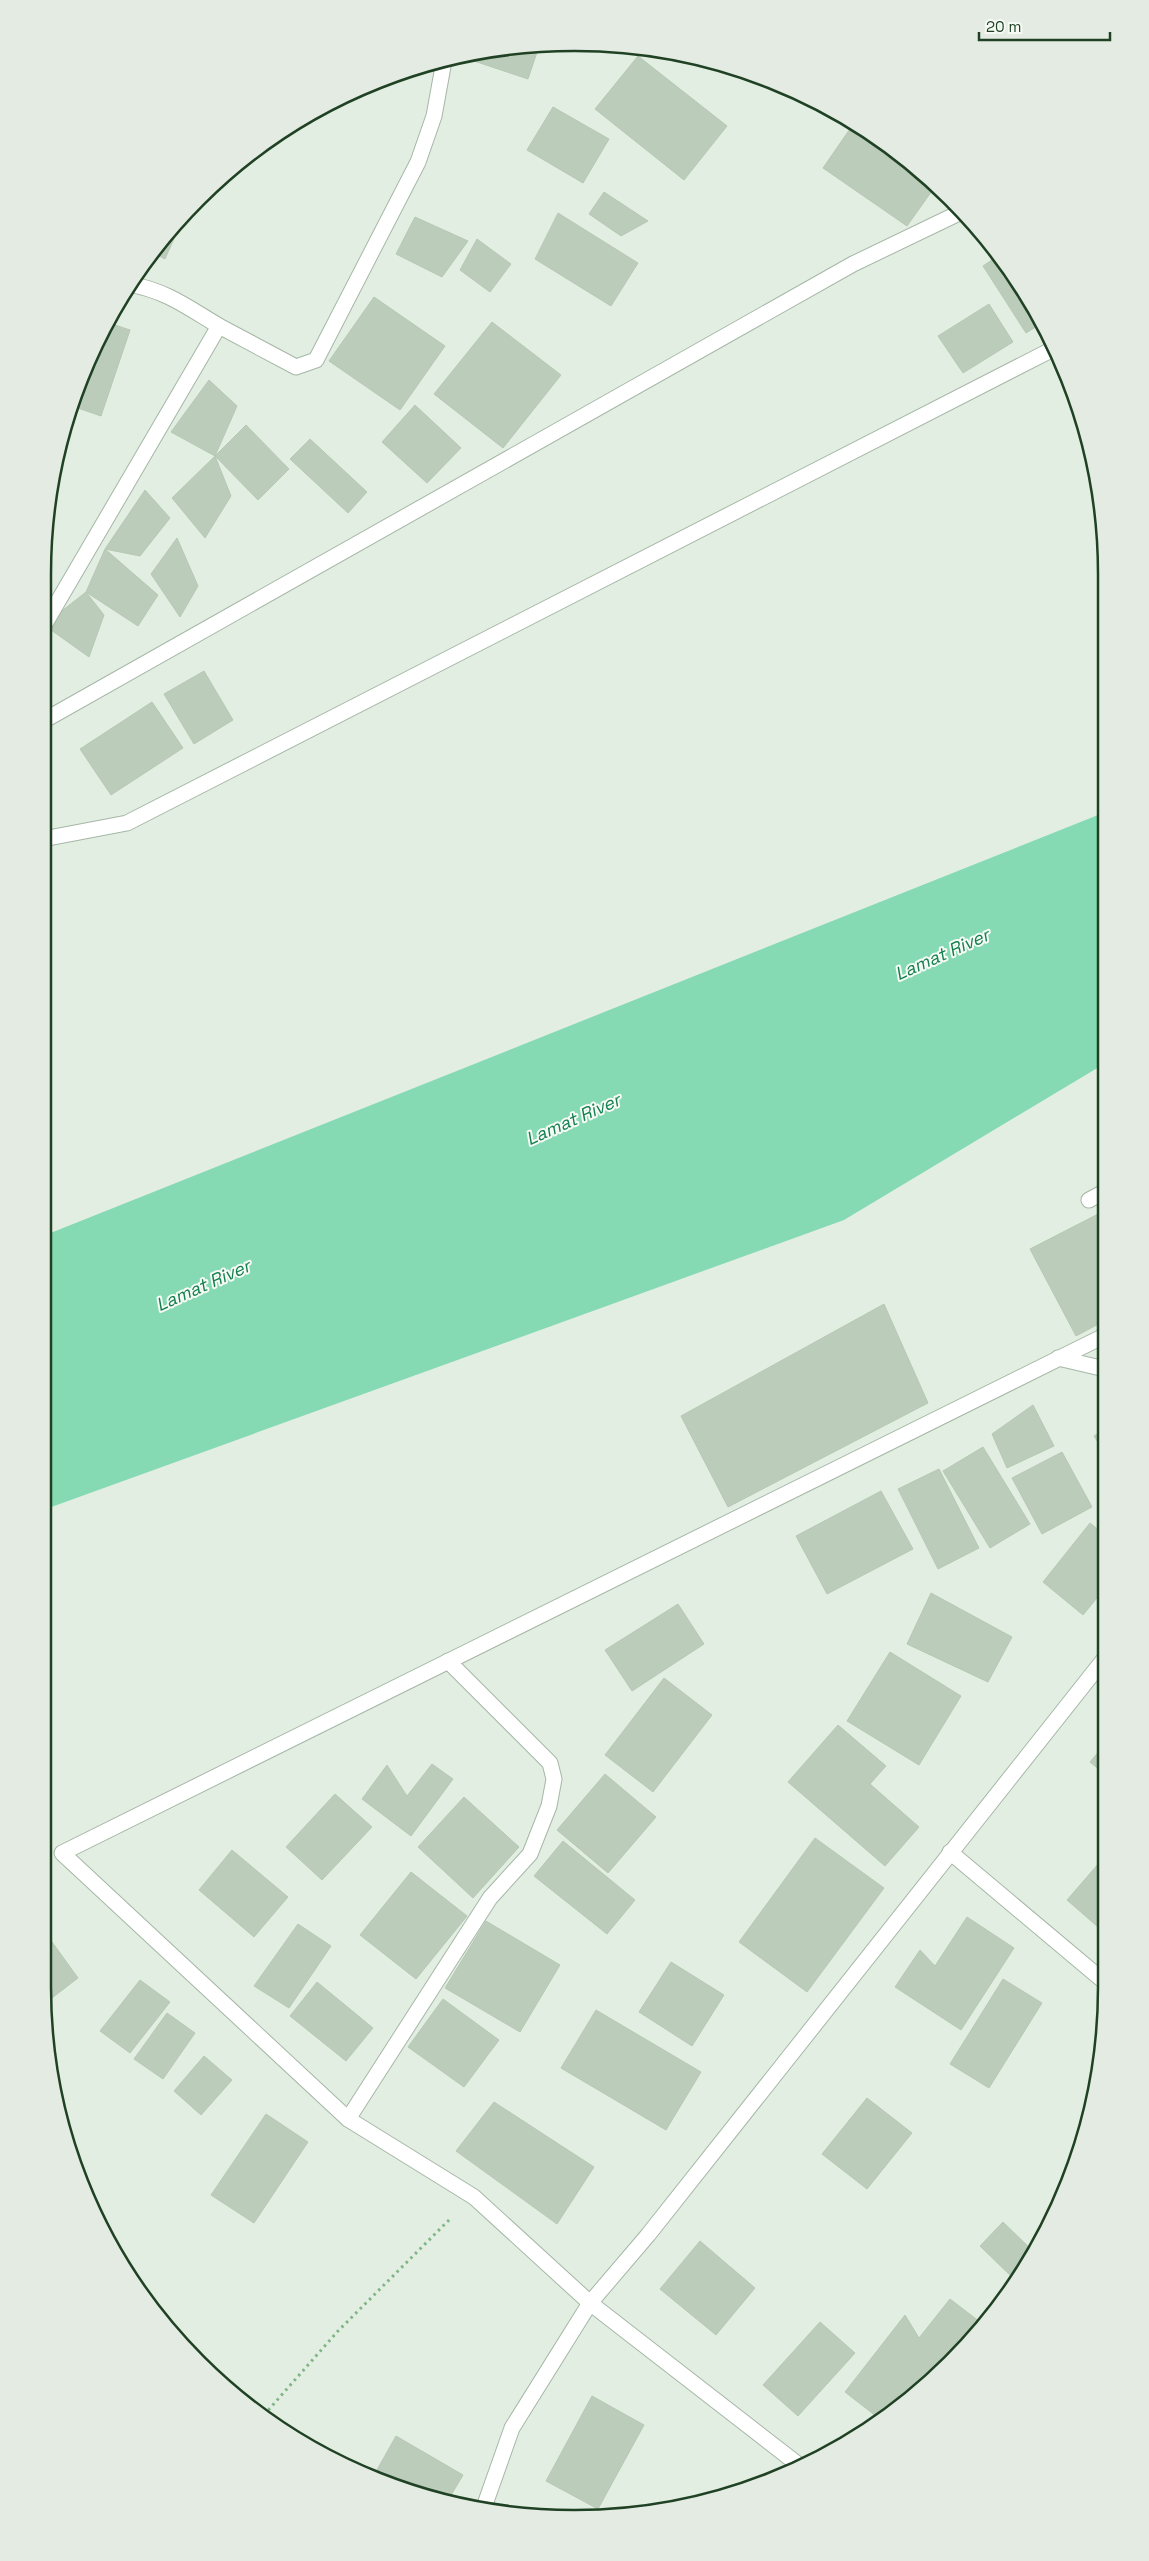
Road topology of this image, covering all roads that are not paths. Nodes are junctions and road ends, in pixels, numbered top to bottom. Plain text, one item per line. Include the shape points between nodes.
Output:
1 (443, 68) edge
2 (954, 215) edge
3 (138, 286) edge
4 (219, 326) junction
5 (1048, 352) edge
6 (51, 612) edge
7 (51, 716) edge
8 (51, 837) edge
9 (1098, 1195) edge
10 (1089, 1200) dead end
11 (1098, 1339) edge
12 (1058, 1358) junction
13 (1098, 1367) edge
14 (448, 1661) junction
15 (1098, 1668) edge
16 (950, 1852) junction
17 (1098, 1976) edge
18 (348, 2119) junction
19 (590, 2303) junction
20 (794, 2461) edge
21 (486, 2502) edge

1 - 4 street via 434,116 418,162 316,360 296,367
2 - 7 street via 853,264
3 - 4 street via 186,304
4 - 6 street
5 - 8 street via 128,823
9 - 10 street
11 - 12 street
12 - 13 street
12 - 14 street
14 - 18 street via 550,1763 554,1779 549,1806 530,1854 490,1898
14 - 18 street via 62,1853
15 - 16 street
16 - 17 street
16 - 19 street via 648,2235
18 - 19 street via 474,2197
19 - 20 street
19 - 21 street via 512,2428

